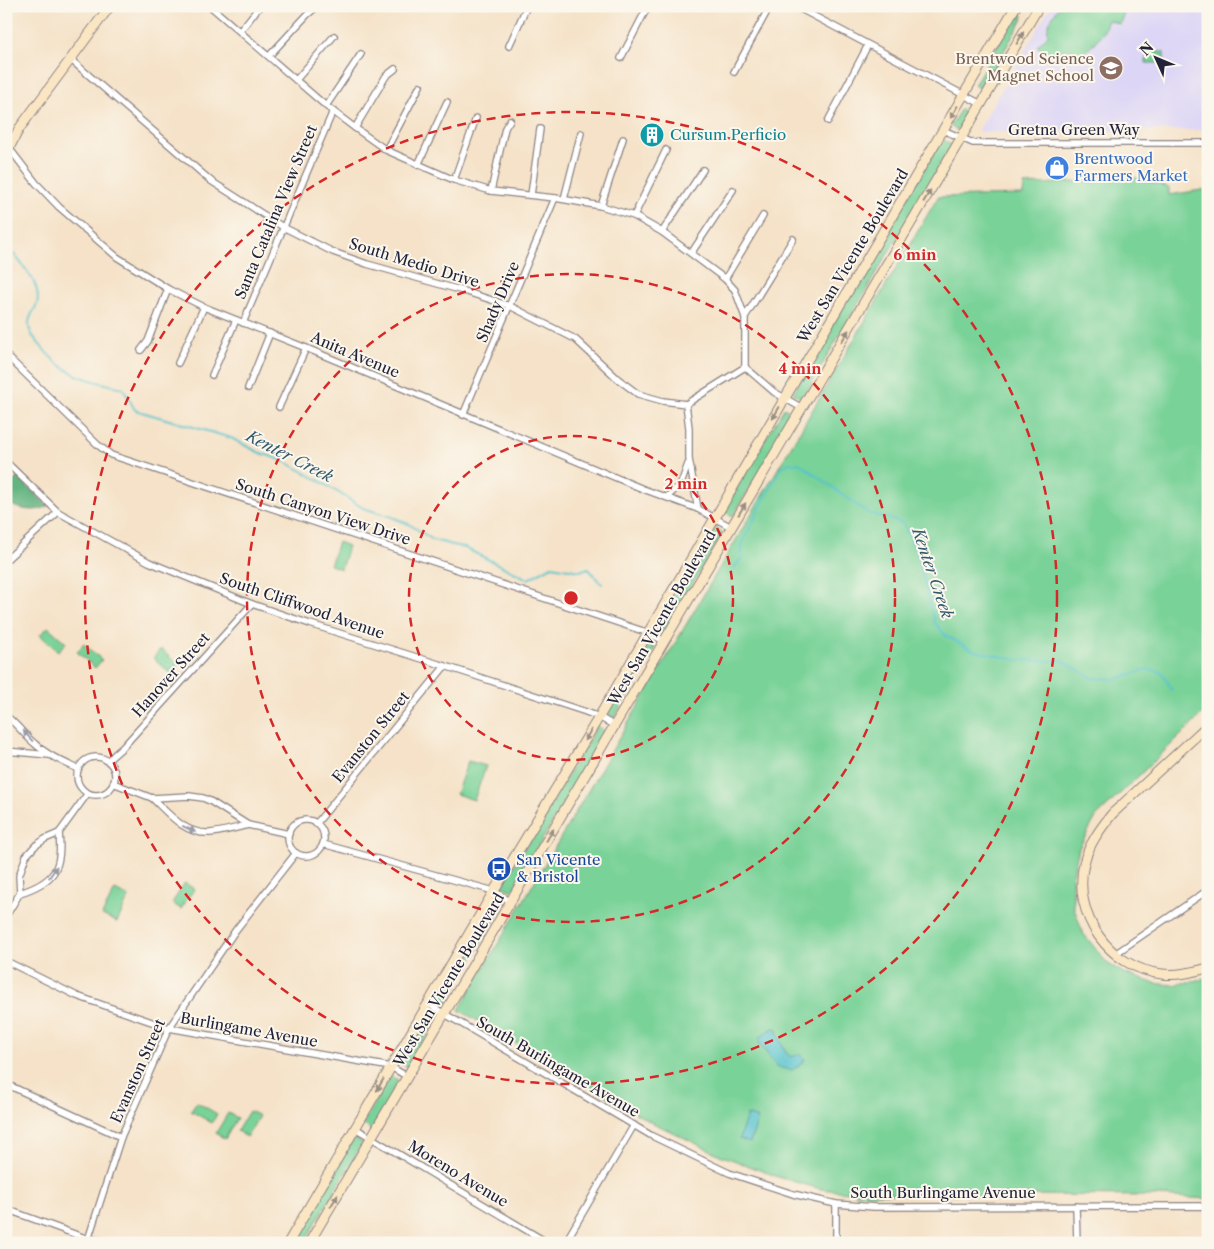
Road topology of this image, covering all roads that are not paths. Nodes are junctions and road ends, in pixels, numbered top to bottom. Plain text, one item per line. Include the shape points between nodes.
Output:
1 (110, 6) edge
2 (211, 6) edge
3 (260, 6) edge
4 (527, 6) edge
5 (648, 6) edge
6 (770, 6) edge
7 (795, 6) edge
8 (1016, 6) edge
9 (1028, 6) edge
10 (1037, 9) edge
11 (314, 10) dead end
12 (240, 31) junction
13 (334, 36) dead end
14 (868, 45) junction
15 (509, 46) dead end
16 (361, 54) dead end
17 (269, 56) junction
18 (70, 58) junction
19 (620, 58) dead end
20 (394, 69) dead end
21 (734, 72) dead end
22 (296, 80) junction
23 (420, 86) dead end
24 (964, 95) junction
25 (447, 102) dead end
26 (981, 104) junction
27 (326, 106) junction
28 (332, 111) junction
29 (476, 118) dead end
30 (510, 120) dead end
31 (828, 121) dead end
32 (355, 128) junction
33 (540, 129) dead end
34 (943, 130) junction
35 (581, 132) dead end
36 (622, 139) dead end
37 (961, 139) junction
38 (1208, 143) edge
39 (7, 148) edge
40 (386, 150) junction
41 (666, 150) dead end
42 (418, 165) junction
43 (703, 170) dead end
44 (454, 180) junction
45 (733, 190) dead end
46 (491, 191) junction
47 (531, 195) junction
48 (555, 198) junction
49 (564, 200) junction
50 (600, 206) junction
51 (634, 216) junction
52 (763, 216) dead end
53 (283, 227) junction
54 (662, 232) junction
55 (793, 239) dead end
56 (692, 252) junction
57 (725, 279) junction
58 (168, 289) junction
59 (510, 306) junction
60 (204, 307) junction
61 (745, 317) junction
62 (236, 320) junction
63 (243, 323) junction
64 (270, 333) junction
65 (306, 348) junction
66 (141, 350) dead end
67 (6, 355) edge
68 (178, 363) dead end
69 (745, 367) junction
70 (212, 375) dead end
71 (248, 388) dead end
72 (785, 398) junction
73 (686, 404) junction
74 (279, 407) dead end
75 (802, 408) junction
76 (463, 414) junction
77 (689, 459) junction
78 (6, 462) edge
79 (667, 497) junction
80 (698, 509) junction
81 (58, 512) junction
82 (716, 518) junction
83 (731, 527) junction
84 (6, 560) edge
85 (252, 604) junction
86 (648, 633) junction
87 (664, 641) junction
88 (445, 666) junction
89 (6, 716) edge
90 (599, 717) junction
91 (615, 726) junction
92 (1208, 726) edge
93 (6, 751) edge
94 (51, 756) junction
95 (107, 761) junction
96 (78, 769) junction
97 (113, 783) junction
98 (88, 794) junction
99 (152, 798) junction
100 (316, 824) junction
101 (248, 825) junction
102 (59, 833) junction
103 (288, 834) junction
104 (323, 844) junction
105 (296, 853) junction
106 (1208, 890) edge
107 (494, 891) junction
108 (20, 893) junction
109 (511, 902) junction
110 (6, 916) edge
111 (1115, 954) junction
112 (6, 961) edge
113 (1208, 968) edge
114 (428, 1004) junction
115 (445, 1014) junction
116 (169, 1028) junction
117 (391, 1067) junction
118 (408, 1077) junction
119 (6, 1084) edge
120 (634, 1125) junction
121 (355, 1128) junction
122 (121, 1137) junction
123 (372, 1138) junction
124 (836, 1204) junction
125 (1076, 1206) junction
126 (1208, 1207) edge
127 (6, 1209) edge
128 (87, 1241) edge
129 (122, 1243) edge
130 (288, 1243) edge
131 (309, 1243) edge
132 (548, 1243) edge
133 (565, 1243) edge
134 (836, 1243) edge
135 (1076, 1243) edge

1 - 18 main road
2 - 12 street
3 - 12 street
4 - 15 street
5 - 19 street
6 - 21 street
7 - 14 street
8 - 24 main road, West San Vicente Boulevard
9 - 10 main road
26 -> 10 main road, West San Vicente Boulevard
11 - 17 street
12 - 17 street
13 - 22 street
14 - 24 street
14 - 31 street
16 - 27 street
17 - 22 street
18 - 39 main road
18 - 53 street, South Medio Drive via 212,181
20 - 32 street via 386,76
22 - 27 street
23 - 40 street
24 - 26 street
24 -> 34 main road, West San Vicente Boulevard
25 - 42 street
26 - 37 main road, West San Vicente Boulevard
27 - 28 street
28 - 32 street
28 - 53 street, Santa Catalina View Street
29 - 44 street
30 - 46 street via 505,128
32 - 40 street
33 - 47 street
34 - 37 street, Gretna Green Way
34 - 72 main road, West San Vicente Boulevard
35 - 49 street
36 - 50 street
37 - 38 street, Gretna Green Way via 973,143
75 -> 37 main road, West San Vicente Boulevard
39 - 58 street, Anita Avenue via 70,218 117,257
40 - 42 street
41 - 51 street
42 - 44 street
43 - 54 street
44 - 46 street
45 - 56 street
46 - 47 street
47 - 48 street
48 - 49 street
48 - 59 street, Shady Drive
49 - 50 street
50 - 51 street
51 - 54 street
52 - 57 street
53 - 59 street, South Medio Drive via 333,252 367,264
53 - 63 street, Santa Catalina View Street
54 - 56 street
55 - 61 street
56 - 57 street
57 - 61 street via 735,290
58 - 60 street, Anita Avenue
58 - 66 street via 148,341
59 - 73 street, South Medio Drive via 575,339 638,394
59 - 76 street, Shady Drive
60 - 62 street, Anita Avenue
60 - 68 street
61 - 69 street
62 - 63 street, Anita Avenue
62 - 70 street
63 - 64 street, Anita Avenue
64 - 65 street, Anita Avenue
64 - 71 street
65 - 74 street
65 - 76 street, Anita Avenue
67 - 86 street, South Canyon View Drive via 111,455
69 - 72 street
69 - 73 street
72 - 75 street
72 -> 82 main road, West San Vicente Boulevard
73 - 77 street
83 -> 75 main road, West San Vicente Boulevard
76 - 79 street, Anita Avenue
77 - 79 street via 681,484
77 - 80 street
78 - 81 street, South Cliffwood Avenue
79 - 80 street, Anita Avenue
80 - 82 street, Anita Avenue
81 - 84 street
81 - 85 street, South Cliffwood Avenue via 149,562
82 - 83 street, Anita Avenue
82 - 86 main road, West San Vicente Boulevard
83 - 87 main road, West San Vicente Boulevard
85 - 88 street, South Cliffwood Avenue
85 - 95 street, Hanover Street
86 - 87 street, South Canyon View Drive
86 - 90 main road, West San Vicente Boulevard
87 - 91 main road, West San Vicente Boulevard
88 - 90 street, South Cliffwood Avenue
88 - 100 street, Evanston Street
94 -> 89 street
90 - 91 street, South Cliffwood Avenue
90 -> 107 main road, West San Vicente Boulevard
109 -> 91 main road, West San Vicente Boulevard
92 - 111 main road via 1112,814 1091,844 1084,863 1083,898 1095,932
93 - 94 street
94 - 96 street
95 - 96 street via 93,758
95 - 97 street via 113,768
96 - 98 street via 78,783
97 - 98 street via 106,792
97 - 99 street
98 - 102 street
99 - 101 street via 203,798
99 -> 101 street via 179,823 197,832 209,833
100 - 103 street via 305,820 295,824
100 - 104 street via 323,832
101 - 103 street
102 - 108 street via 45,839 26,856 19,876
108 -> 102 street via 41,885 54,873 61,850
103 - 105 street via 289,845
104 - 105 street via 312,855
104 - 107 street
105 - 116 street, Evanston Street via 235,931
106 - 111 street
107 - 109 street
107 - 114 main road, West San Vicente Boulevard
108 - 110 street
109 - 115 main road, West San Vicente Boulevard
111 - 113 main road via 1130,965 1163,974
112 - 116 street, Burlingame Avenue via 77,996
114 - 115 street, South Burlingame Avenue
114 - 117 main road, West San Vicente Boulevard
115 - 118 main road, West San Vicente Boulevard
115 - 120 street, South Burlingame Avenue
116 - 117 street, Burlingame Avenue
116 - 122 street, Evanston Street
117 - 118 street, Burlingame Avenue
117 -> 121 main road, West San Vicente Boulevard
118 - 123 main road, West San Vicente Boulevard
119 - 122 street
120 - 124 street, South Burlingame Avenue via 729,1173
120 - 133 street
121 - 123 street, Moreno Avenue
121 - 130 main road, West San Vicente Boulevard
122 - 128 street, Evanston Street
131 -> 123 main road, West San Vicente Boulevard
123 - 132 street, Moreno Avenue
124 - 125 street, South Burlingame Avenue via 874,1207
124 - 134 street
125 - 126 street, South Burlingame Avenue
125 - 135 street
127 - 128 street
128 - 129 street

